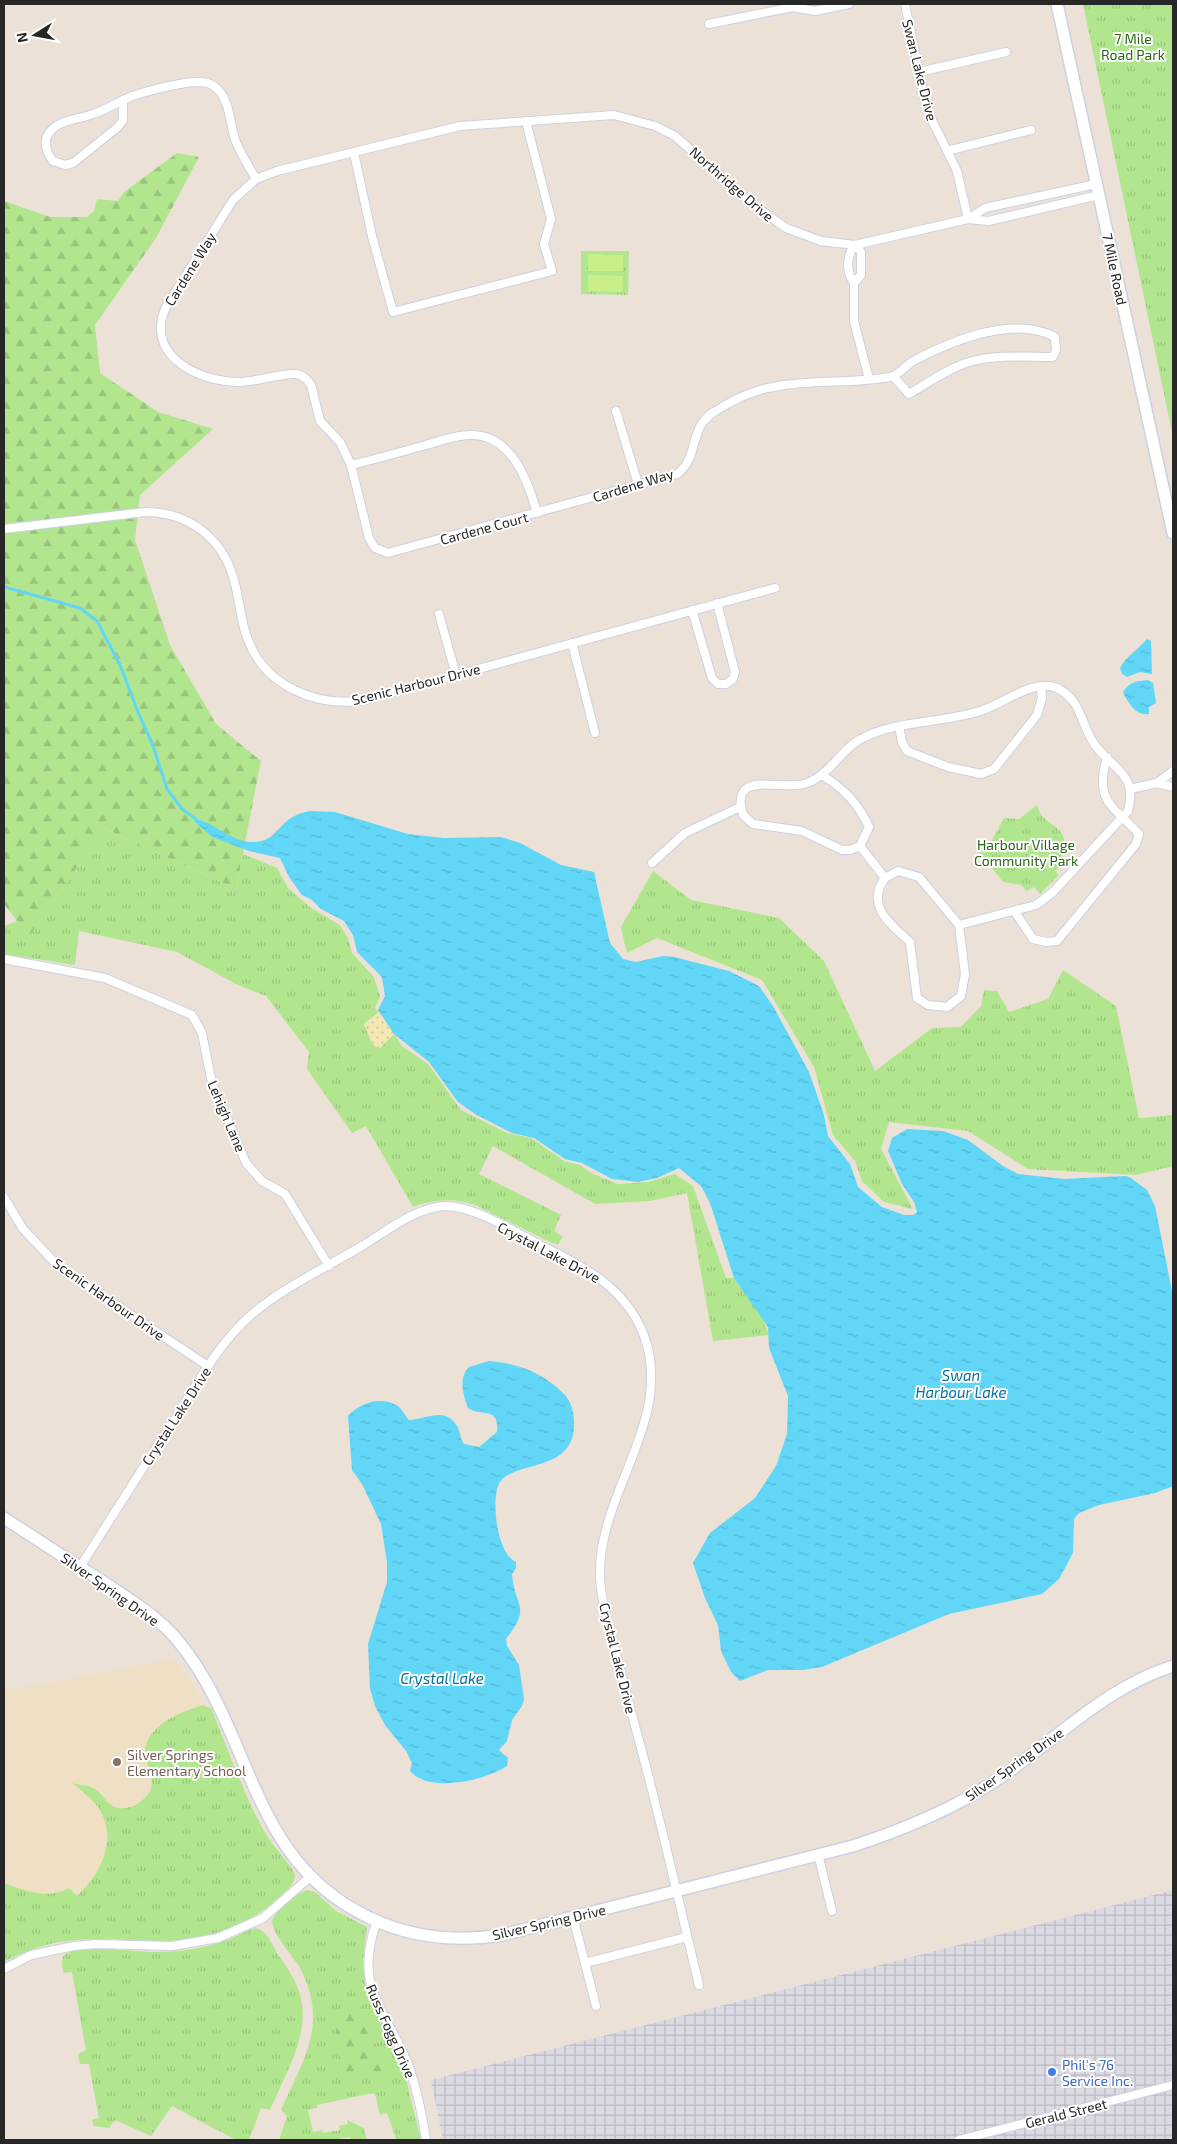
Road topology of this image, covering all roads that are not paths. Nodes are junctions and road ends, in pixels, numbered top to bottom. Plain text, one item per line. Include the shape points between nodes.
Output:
1 (848, 4) edge
2 (905, 4) edge
3 (1057, 4) edge
4 (793, 5) edge
5 (709, 24) dead end
6 (1006, 52) dead end
7 (919, 72) junction
8 (124, 100) junction
9 (526, 121) junction
10 (1030, 130) dead end
11 (947, 150) junction
12 (354, 153) junction
13 (256, 179) junction
14 (1098, 190) junction
15 (968, 219) junction
16 (855, 245) junction
17 (854, 283) junction
18 (893, 376) junction
19 (869, 380) junction
20 (616, 411) dead end
21 (351, 465) junction
22 (638, 484) junction
23 (537, 513) junction
24 (4, 530) edge
25 (1173, 534) edge
26 (775, 588) dead end
27 (717, 603) junction
28 (692, 610) junction
29 (439, 614) dead end
30 (572, 643) junction
31 (456, 675) junction
32 (1042, 688) junction
33 (899, 726) junction
34 (595, 733) dead end
35 (1107, 758) junction
36 (1173, 771) edge
37 (822, 775) junction
38 (1158, 783) junction
39 (1173, 787) edge
40 (1130, 789) junction
41 (740, 807) junction
42 (1122, 819) junction
43 (860, 846) junction
44 (652, 863) dead end
45 (885, 878) junction
46 (1015, 912) junction
47 (959, 925) junction
48 (4, 960) edge
49 (4, 1197) edge
50 (329, 1266) junction
51 (208, 1366) junction
52 (4, 1518) edge
53 (80, 1567) junction
54 (1173, 1666) edge
55 (818, 1854) junction
56 (310, 1877) junction
57 (676, 1890) junction
58 (832, 1911) dead end
59 (573, 1917) junction
60 (377, 1921) junction
61 (688, 1937) junction
62 (585, 1964) junction
63 (4, 1969) edge
64 (699, 1985) dead end
65 (596, 2006) dead end
66 (1173, 2085) edge
67 (426, 2140) edge
68 (959, 2140) edge

1 - 4 street via 815,11
2 - 7 street, Swan Lake Drive
3 - 14 street, 7 Mile Road
4 - 5 street
6 - 7 street
7 - 11 street, Swan Lake Drive via 930,119
8 - 8 street via 54,128 45,144 53,161 62,165 73,163 118,127
8 - 13 street via 192,82 212,84 223,96 236,142
9 - 12 street, Northridge Drive via 460,126
9 - 12 street via 551,219 544,244 552,271 393,312
9 - 16 street, Northridge Drive via 614,115 660,128 684,143 775,222 821,241
10 - 11 street
11 - 15 street, Swan Lake Drive via 957,171
12 - 13 street, Northridge Drive
13 - 21 street, Cardene Way via 233,200 166,307 161,323 163,341 178,363 214,378 241,382 292,374 303,377 311,385 320,420 340,442
14 - 15 street, Northridge Drive via 989,221
14 - 15 street, Northridge Drive via 985,208
14 - 25 street, 7 Mile Road
15 - 16 street, Northridge Drive
16 - 17 street via 850,252 848,274
16 - 17 street via 861,252 861,275
17 - 19 street via 854,321
18 - 18 street via 933,351 977,335 1023,328 1042,330 1055,337 1053,357 1007,356 978,360 957,366 909,394
18 - 19 street, Cardene Way
19 - 22 street, Cardene Way via 773,387 728,404 700,425 690,460 681,471
20 - 22 street
21 - 23 street, Cardene Court via 462,435 484,436 502,444 517,464 528,483
21 - 23 street, Cardene Court via 369,538 375,548 384,552
22 - 23 street, Cardene Way
24 - 31 street, Scenic Harbour Drive via 145,512 174,515 197,526 218,546 233,575 251,648 268,670 294,690 319,700 350,702
26 - 27 street, Scenic Harbour Drive
27 - 28 street, Scenic Harbour Drive
27 - 28 street via 735,672 733,679 726,684 718,684 712,678
28 - 30 street, Scenic Harbour Drive
29 - 31 street
30 - 31 street, Scenic Harbour Drive
30 - 34 street
32 - 33 street via 1019,692 993,707 945,721
32 - 33 street via 1037,715 994,769 981,774 948,767 907,751
32 - 35 street via 1054,687 1065,692 1082,716 1092,742
33 - 37 street via 859,740
35 - 40 street via 1121,771
35 - 42 street via 1102,783 1104,794
36 - 38 street
37 - 41 street via 798,785 753,785 745,792
37 - 43 street via 841,788 860,808 869,827
38 - 39 street
38 - 40 street
40 - 42 street via 1128,811
41 - 43 street via 753,824 802,831 842,850
41 - 44 street via 684,833
42 - 46 street via 1053,892 1036,905
42 - 46 street via 1139,834 1136,844 1057,941 1033,939
43 - 45 street
45 - 47 street via 898,871 919,877
45 - 47 street via 876,898 892,926 910,942 917,998 928,1005 947,1007 961,996 965,974
46 - 47 street
48 - 50 street, Lehigh Lane via 105,978 192,1015 202,1033 212,1083 246,1162 262,1181 285,1194
49 - 51 street, Scenic Harbour Drive via 23,1229 60,1268
50 - 51 street, Crystal Lake Drive via 250,1316
50 - 57 street, Crystal Lake Drive via 424,1210 456,1207 590,1270 616,1292 636,1320 649,1352 652,1393 607,1523 600,1559 600,1580
51 - 53 street, Crystal Lake Drive
52 - 53 street, Silver Spring Drive
53 - 56 street, Silver Spring Drive via 154,1617 186,1651 212,1690 273,1828
54 - 55 street, Silver Spring Drive via 1130,1683 1012,1769 958,1803 900,1829 853,1846
55 - 57 street, Silver Spring Drive
55 - 58 street
56 - 60 street, Silver Spring Drive via 341,1902
56 - 63 street via 263,1918 218,1938 172,1946 74,1946 31,1955
57 - 59 street, Silver Spring Drive
57 - 61 street, Crystal Lake Drive
59 - 60 street, Silver Spring Drive via 502,1935 472,1938 422,1935
59 - 62 street
60 - 67 street, Russ Fogg Drive via 368,1962 369,1983 408,2064 419,2099
61 - 62 street
61 - 64 street, Crystal Lake Drive
62 - 65 street
66 - 68 street, Gerald Street

